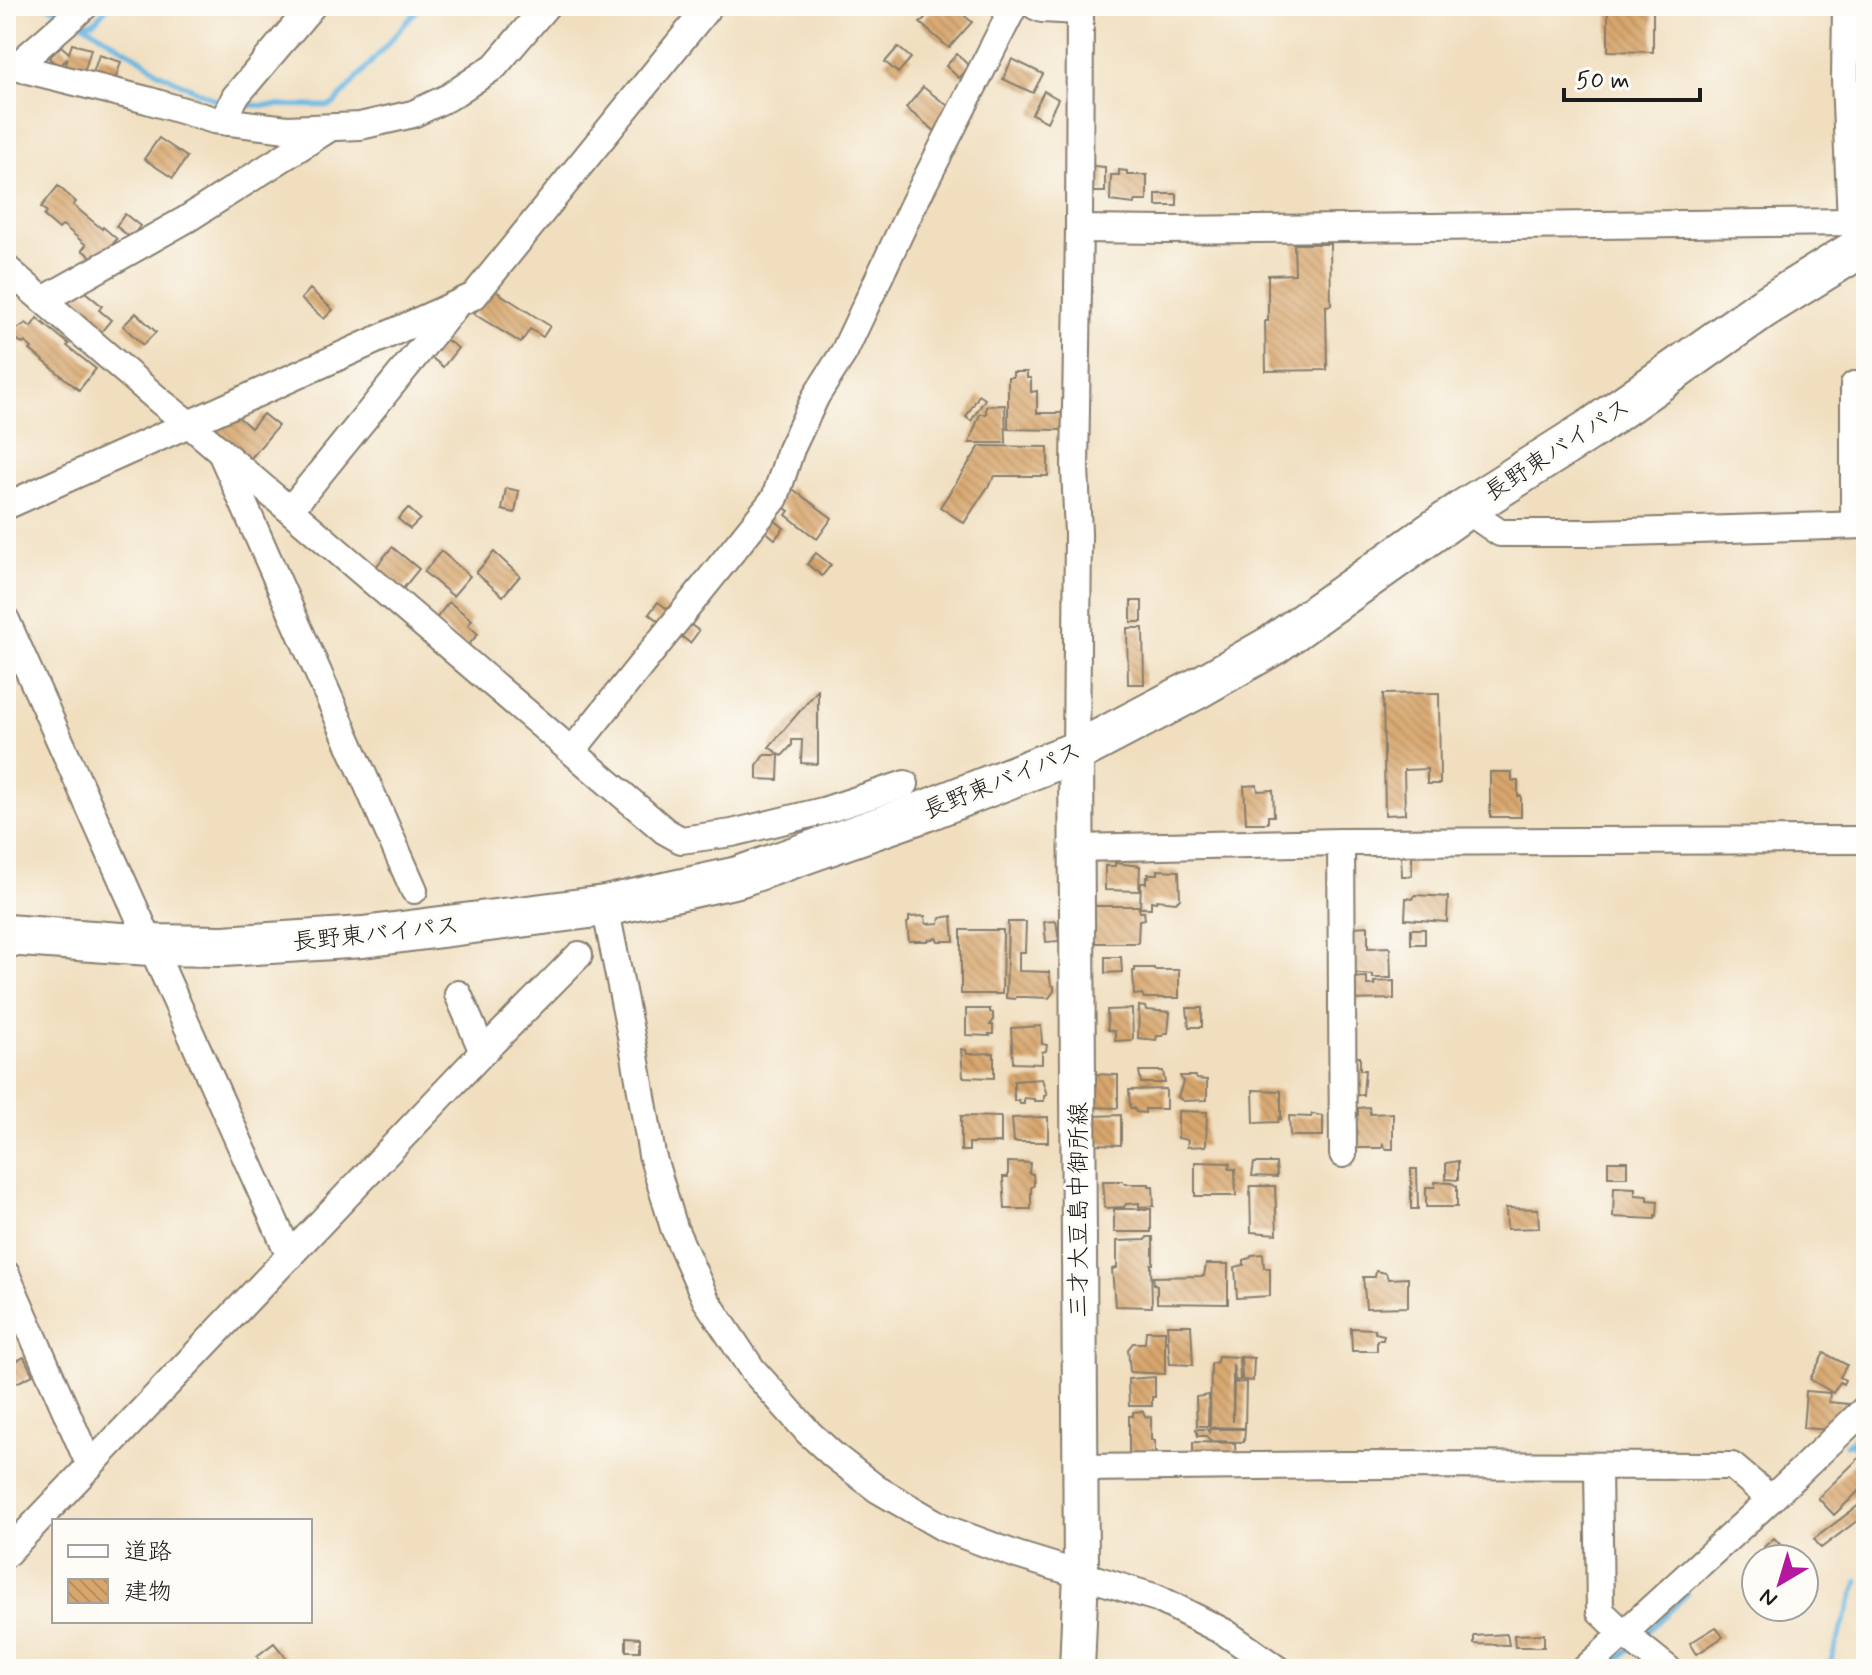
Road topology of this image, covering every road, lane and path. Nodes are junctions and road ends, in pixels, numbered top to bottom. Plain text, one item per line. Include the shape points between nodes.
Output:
1 (312, 6) edge
2 (546, 6) edge
3 (709, 6) edge
4 (1014, 6) edge
5 (1035, 6) edge
6 (1846, 6) edge
7 (1079, 8) edge
8 (74, 15) edge
9 (11, 67) edge
10 (230, 110) junction
11 (330, 128) junction
12 (1079, 229) junction
13 (1861, 237) edge
14 (6, 268) edge
15 (43, 300) junction
16 (458, 303) junction
17 (1866, 385) edge
18 (189, 424) junction
19 (220, 450) junction
20 (6, 506) edge
21 (1465, 509) junction
22 (290, 510) junction
23 (1860, 525) edge
24 (6, 620) edge
25 (572, 751) junction
26 (1076, 752) junction
27 (905, 784) dead end
28 (1866, 840) edge
29 (1341, 842) junction
30 (1077, 848) junction
31 (414, 890) dead end
32 (605, 906) junction
33 (6, 935) edge
34 (150, 945) junction
35 (579, 955) dead end
36 (458, 994) dead end
37 (483, 1052) junction
38 (1343, 1154) dead end
39 (290, 1256) junction
40 (6, 1274) edge
41 (1866, 1408) edge
42 (90, 1466) junction
43 (1598, 1466) junction
44 (1081, 1468) junction
45 (1771, 1499) junction
46 (6, 1554) edge
47 (1081, 1573) junction
48 (1633, 1640) junction
49 (1077, 1669) edge
50 (1277, 1669) edge
51 (1585, 1669) edge
52 (1668, 1669) edge

1 - 10 street
2 - 11 street via 495,66 449,97 413,114
3 - 16 street via 474,296
4 - 25 street via 844,352 816,396 775,498
5 - 7 street
6 - 13 street via 1845,80
7 - 12 street
8 - 9 street
9 - 10 street via 214,120
10 - 11 street via 287,129
11 - 15 street via 187,219
12 - 13 street
12 - 26 street
13 - 21 highway, 長野東バイパス via 1594,427
14 - 15 street
15 - 18 street
16 - 18 street
16 - 22 street
17 - 23 street via 1854,385
18 - 19 street
18 - 20 street
19 - 22 street
19 - 31 street
21 - 23 street via 1500,533
21 - 26 highway, 長野東バイパス via 1273,645
22 - 25 street
24 - 34 street
25 - 27 street via 681,840 823,811
26 - 30 main road, 三才大豆島中御所線
26 - 32 highway, 長野東バイパス via 738,877
28 - 29 street
29 - 30 street
29 - 38 street
30 - 44 main road, 三才大豆島中御所線
32 - 34 highway, 長野東バイパス via 363,937
32 - 47 street via 652,1155 674,1228 706,1300 752,1369 809,1433 877,1489 944,1528
33 - 34 highway, 長野東バイパス
34 - 39 street
35 - 37 street
36 - 37 street
37 - 39 street
39 - 42 street
40 - 42 street
41 - 45 street
42 - 46 street
43 - 44 street
43 - 45 street via 1732,1466
43 - 48 street via 1600,1611
44 - 47 main road, 三才大豆島中御所線
45 - 48 street
47 - 49 main road, 三才大豆島中御所線
47 - 50 street via 1157,1598 1226,1633
48 - 51 street
48 - 52 street

